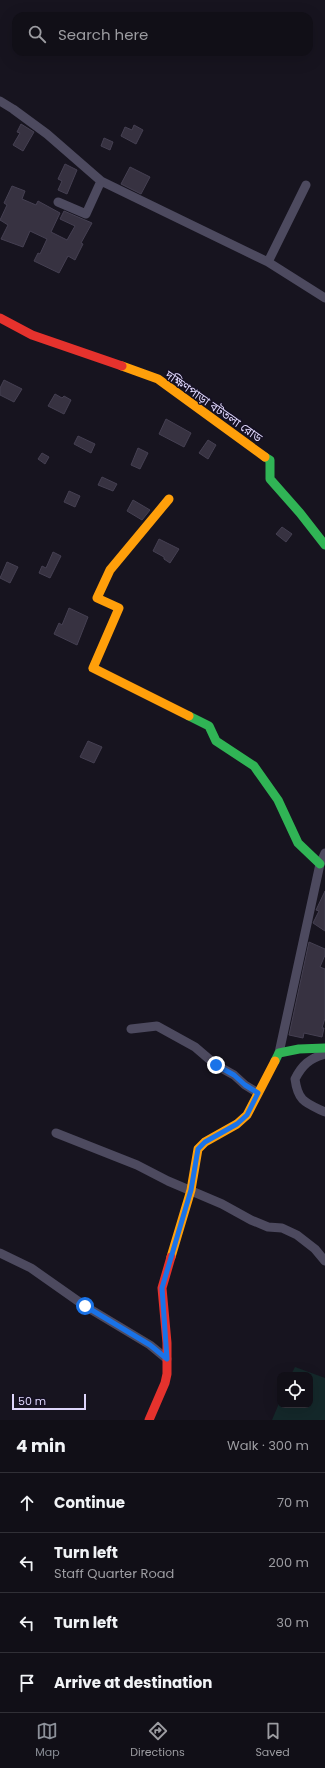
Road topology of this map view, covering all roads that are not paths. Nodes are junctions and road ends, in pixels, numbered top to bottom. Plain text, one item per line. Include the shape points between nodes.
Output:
1 (0, 102) edge
2 (101, 181) junction
3 (306, 185) dead end
4 (58, 202) dead end
5 (268, 262) junction
6 (325, 298) edge
7 (0, 318) edge
8 (169, 499) dead end
9 (325, 545) edge
10 (325, 853) edge
11 (320, 864) junction
12 (131, 1030) dead end
13 (325, 1048) edge
14 (279, 1053) junction
15 (325, 1054) edge
16 (258, 1093) junction
17 (325, 1112) edge
18 (56, 1133) dead end
19 (191, 1190) junction
20 (0, 1253) edge
21 (325, 1261) edge
22 (167, 1359) junction
23 (149, 1420) edge

1 - 2 street via 14,108
2 - 4 street via 86,214
2 - 5 street
3 - 5 street
5 - 6 street
7 - 9 street, দক্ষিণপাড়া বটতলা রোড via 32,335 158,380 270,460 270,479
8 - 11 street via 114,564 97,598 119,608 94,668 209,726 216,741 254,766 278,800 298,843
10 - 11 street
11 - 14 street
12 - 16 street via 157,1026 195,1048
13 - 14 street via 299,1048
14 - 16 street
15 - 17 street via 314,1057 305,1064 295,1079 296,1091 302,1102
16 - 19 street via 247,1115 198,1149
18 - 19 street via 137,1165
19 - 21 street via 251,1220 268,1227 282,1228 297,1235
19 - 22 street via 162,1288
20 - 22 street via 31,1268 85,1306 150,1345
22 - 23 street via 165,1383

